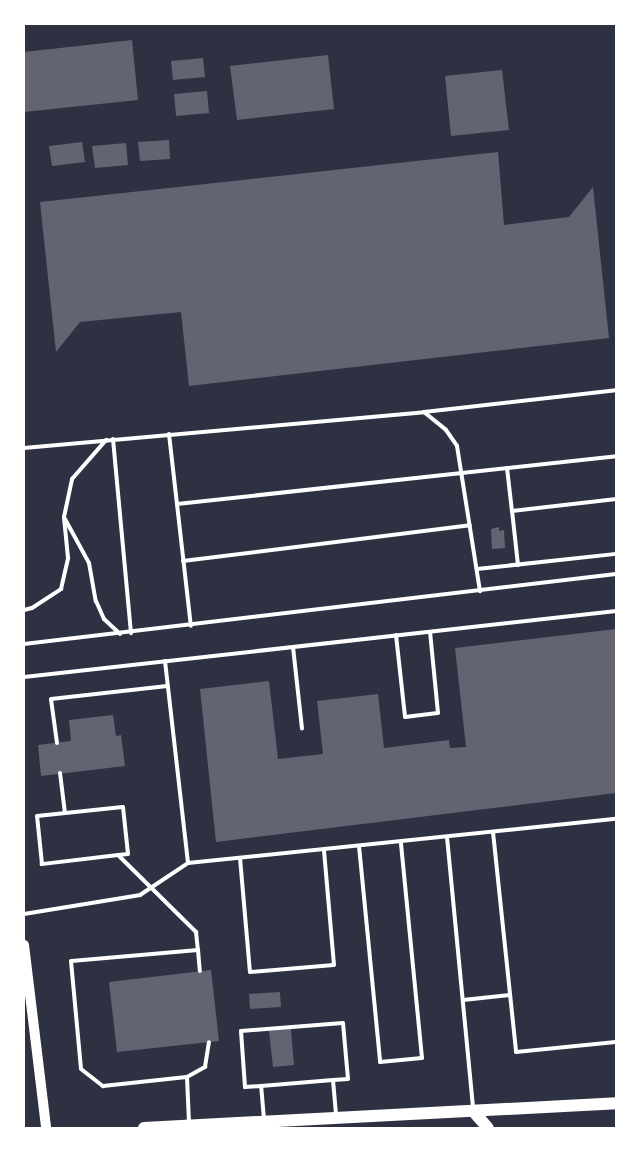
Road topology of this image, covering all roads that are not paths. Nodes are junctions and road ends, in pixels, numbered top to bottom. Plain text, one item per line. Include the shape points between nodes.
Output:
1 (616, 390) edge
2 (424, 412) junction
3 (169, 434) junction
4 (106, 440) junction
5 (113, 440) junction
6 (24, 448) edge
7 (616, 456) edge
8 (507, 468) junction
9 (462, 473) junction
10 (616, 499) edge
11 (176, 504) junction
12 (512, 511) junction
13 (64, 517) junction
14 (470, 525) junction
15 (616, 554) edge
16 (183, 561) junction
17 (518, 564) junction
18 (477, 569) junction
19 (616, 574) edge
20 (480, 591) junction
21 (24, 610) edge
22 (616, 611) edge
23 (190, 626) junction
24 (430, 632) junction
25 (131, 633) junction
26 (120, 634) junction
27 (396, 636) junction
28 (24, 644) edge
29 (293, 648) junction
30 (165, 661) junction
31 (24, 677) edge
32 (167, 686) junction
33 (302, 729) dead end
34 (57, 743) dead end
35 (60, 773) dead end
36 (66, 813) junction
37 (616, 819) edge
38 (493, 832) junction
39 (447, 837) junction
40 (401, 842) junction
41 (359, 846) junction
42 (324, 850) junction
43 (118, 855) junction
44 (240, 858) junction
45 (188, 863) junction
46 (152, 886) junction
47 (24, 914) edge
48 (24, 946) edge
49 (198, 950) junction
50 (200, 971) dead end
51 (510, 996) junction
52 (463, 1000) junction
53 (210, 1042) dead end
54 (616, 1042) edge
55 (186, 1077) junction
56 (333, 1080) junction
57 (261, 1086) junction
58 (616, 1103) edge
59 (474, 1112) junction
60 (336, 1119) junction
61 (264, 1122) junction
62 (189, 1126) junction
63 (46, 1128) edge
64 (144, 1128) edge
65 (488, 1128) edge

1 - 2 lane
2 - 3 lane
2 - 9 lane via 457,446
3 - 5 lane
3 - 11 lane
4 - 5 lane
4 - 6 lane
4 - 13 lane via 72,479
5 - 25 lane
7 - 8 lane
8 - 9 lane
8 - 12 lane
9 - 11 lane
9 - 14 lane
10 - 12 lane
11 - 16 lane
12 - 17 lane
13 - 21 lane via 68,558 61,589
13 - 26 lane via 89,563 96,601 104,619
14 - 16 lane
14 - 18 lane
15 - 17 lane
16 - 23 lane
17 - 18 lane
18 - 20 lane
19 - 20 lane
20 - 23 lane
22 - 24 lane
23 - 25 lane
24 - 27 lane
24 - 27 lane via 438,713 404,716
25 - 26 lane
26 - 28 lane
27 - 29 lane
29 - 30 lane
29 - 33 lane
30 - 31 lane
30 - 32 lane
32 - 34 lane via 51,699
32 - 45 lane
35 - 36 lane
36 - 43 lane via 123,807 128,854
36 - 43 lane via 37,816 42,864
37 - 38 lane
38 - 39 lane
38 - 51 lane
39 - 40 lane
39 - 52 lane
40 - 41 lane
40 - 41 lane via 422,1058 380,1062
41 - 42 lane
42 - 44 lane
42 - 44 lane via 334,965 250,972
43 - 46 lane
44 - 45 lane
45 - 46 lane
46 - 47 lane via 140,894
46 - 49 lane via 196,932
48 - 63 main road
49 - 50 lane
49 - 55 lane via 71,961 81,1069 103,1086
51 - 52 lane
51 - 54 lane via 516,1052
52 - 59 lane
53 - 55 lane via 205,1067
55 - 62 lane
56 - 57 lane
56 - 57 lane via 348,1079 343,1023 241,1031 245,1087
56 - 60 lane
57 - 61 lane
58 - 59 main road
59 - 60 main road
59 - 65 main road
60 - 61 main road
61 - 62 main road
62 - 64 main road

